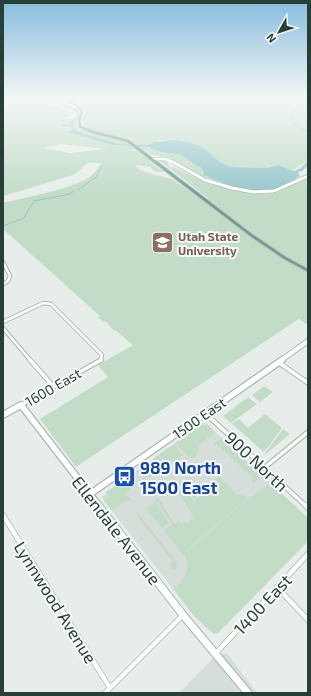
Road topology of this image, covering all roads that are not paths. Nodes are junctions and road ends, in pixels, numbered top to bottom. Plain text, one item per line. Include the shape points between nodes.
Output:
1 (88, 129) edge
2 (152, 158) junction
3 (308, 176) edge
4 (3, 262) edge
5 (308, 271) edge
6 (3, 284) edge
7 (3, 322) edge
8 (3, 328) edge
9 (308, 341) edge
10 (278, 362) junction
11 (308, 383) edge
12 (54, 386) junction
13 (21, 405) junction
14 (206, 414) junction
15 (3, 415) edge
16 (308, 432) edge
17 (264, 468) junction
18 (90, 494) junction
19 (307, 506) edge
20 (3, 515) edge
21 (308, 554) edge
22 (277, 587) junction
23 (183, 615) junction
24 (308, 620) edge
25 (216, 653) junction
26 (110, 688) junction
27 (105, 693) edge
28 (248, 693) edge

1 - 2 main road via 123,138
2 - 3 street via 164,158 212,183 258,193 275,192
2 - 5 main road via 262,243
4 - 6 street via 10,276
7 - 12 street, 1600 East via 43,303 51,304 102,355 102,358
8 - 12 street
9 - 10 street, 1500 East
10 - 11 street
10 - 14 street, 1500 East
12 - 13 street, 1600 East
13 - 15 street, 1600 East
13 - 18 street, Ellendale Avenue
14 - 17 street, 900 North
14 - 18 street, 1500 East
16 - 17 street
17 - 19 street, 900 North
18 - 23 street, Ellendale Avenue
20 - 26 street, Lynnwood Avenue
21 - 22 street, 1400 East
22 - 24 street
22 - 25 street, 1400 East
23 - 25 street, Ellendale Avenue
23 - 26 street
25 - 28 street, Ellendale Avenue
26 - 27 street

